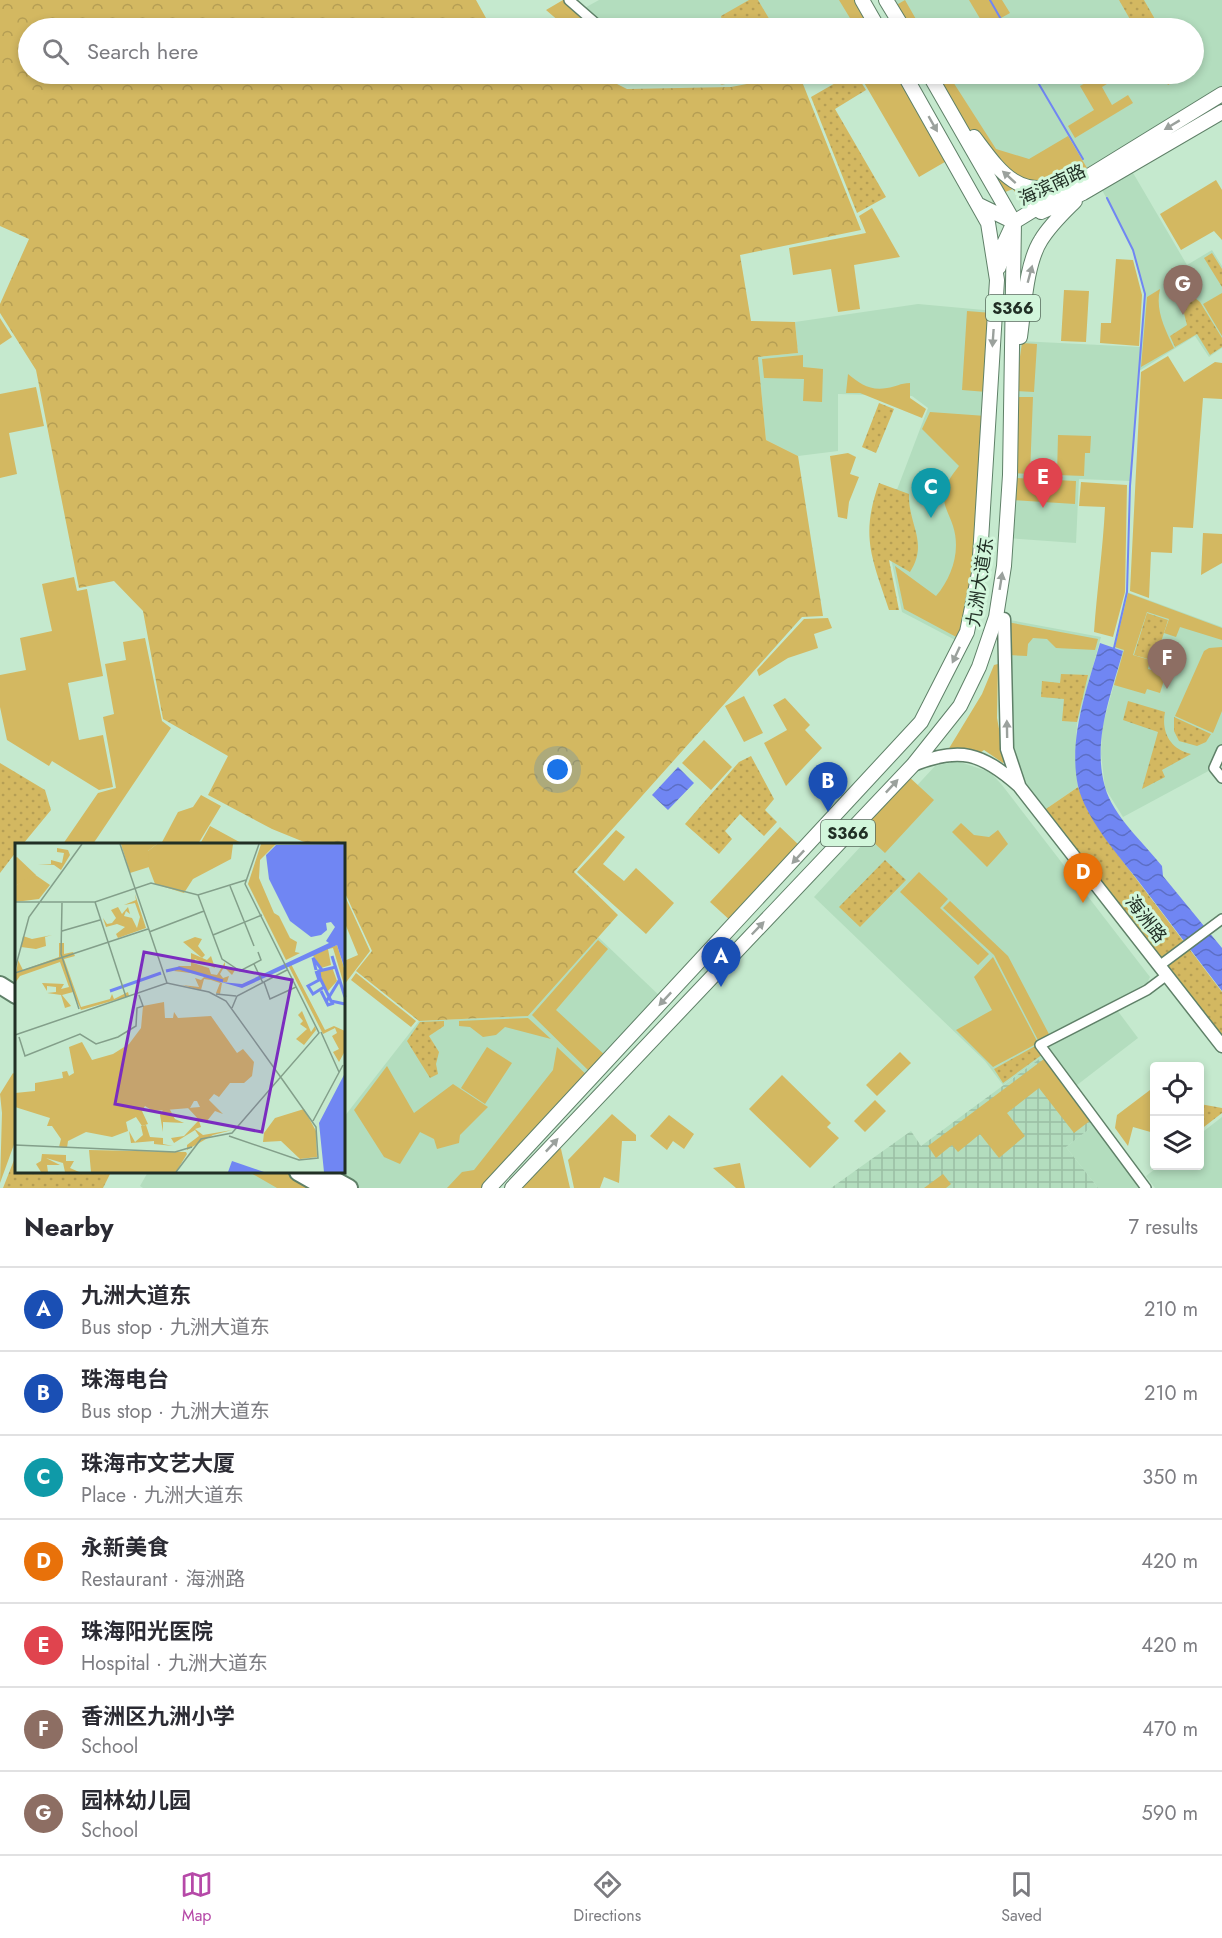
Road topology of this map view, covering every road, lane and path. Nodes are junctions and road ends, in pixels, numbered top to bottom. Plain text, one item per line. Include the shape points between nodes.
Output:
1 (569, 0) edge
2 (862, 0) edge
3 (886, 0) edge
4 (590, 18) edge
5 (870, 18) edge
6 (897, 18) edge
7 (910, 84) edge
8 (935, 84) edge
9 (938, 90) junction
10 (1222, 94) edge
11 (1222, 112) edge
12 (1083, 178) junction
13 (1083, 193) junction
14 (979, 205) junction
15 (1014, 222) junction
16 (997, 280) junction
17 (1011, 393) junction
18 (1004, 619) dead end
19 (1222, 750) edge
20 (913, 765) junction
21 (1222, 778) edge
22 (1019, 786) junction
23 (1222, 919) edge
24 (1163, 970) junction
25 (0, 985) edge
26 (15, 993) edge
27 (0, 996) edge
28 (15, 1004) edge
29 (1222, 1046) edge
30 (511, 1164) junction
31 (300, 1173) edge
32 (322, 1173) edge
33 (524, 1174) junction
34 (326, 1188) edge
35 (349, 1188) edge
36 (489, 1188) edge
37 (512, 1188) edge
38 (1146, 1188) edge

1 - 4 street
2 - 5 main road
3 - 6 main road
7 -> 14 main road, 九洲大道东 / S366
8 - 9 main road
12 -> 9 main road via 1035,190 1017,184 988,155
9 - 15 main road
10 -> 12 main road, 海滨南路
11 - 13 main road, 海滨南路
12 - 15 main road, 海滨南路
13 - 15 main road, 海滨南路
17 -> 13 main road via 1028,281 1039,242
14 - 15 main road
14 - 16 main road, 九洲大道东 / S366 via 988,223
15 - 16 main road via 1002,248
15 - 17 main road, 九洲大道东 / S366
16 -> 30 main road, 九洲大道东 / S366 via 979,573 967,632 921,722
20 -> 17 main road, 九洲大道东 / S366 via 960,706 996,617 1004,566
22 -> 18 street via 1007,749
19 - 21 street via 1214,768
20 - 22 street via 946,754 970,755 996,765
33 -> 20 main road, 九洲大道东 / S366
22 - 24 street, 海洲路
23 - 24 street via 1185,946
24 - 29 street, 海洲路
24 - 38 street via 1147,990 1040,1045
25 - 26 highway
27 - 28 highway
30 - 33 main road
30 - 36 main road, 九洲大道东 / S366
31 - 34 highway
32 - 35 highway
33 - 37 main road, 九洲大道东 / S366

